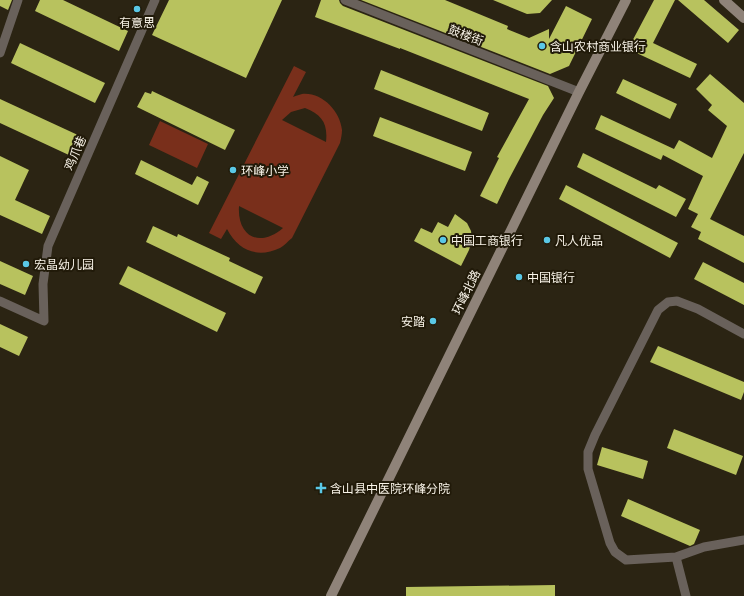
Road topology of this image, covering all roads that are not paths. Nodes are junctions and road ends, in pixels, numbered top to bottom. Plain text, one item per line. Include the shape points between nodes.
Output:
1 (18, 0) edge
2 (155, 0) edge
3 (345, 0) edge
4 (626, 0) edge
5 (724, 0) edge
6 (744, 18) edge
7 (0, 52) edge
8 (579, 92) junction
9 (0, 301) edge
10 (744, 334) edge
11 (744, 540) edge
12 (676, 557) junction
13 (331, 596) edge
14 (686, 596) edge

1 - 7 street
2 - 9 street, 鸡爪巷 via 48,246 43,284 44,321
3 - 8 street, 鼓楼街
4 - 8 main road, 环峰北路
5 - 6 main road
8 - 13 main road, 环峰北路
10 - 12 street via 698,309 677,301 668,302 658,310 588,452 588,469 615,552 626,560
11 - 12 street via 704,547
12 - 14 street

